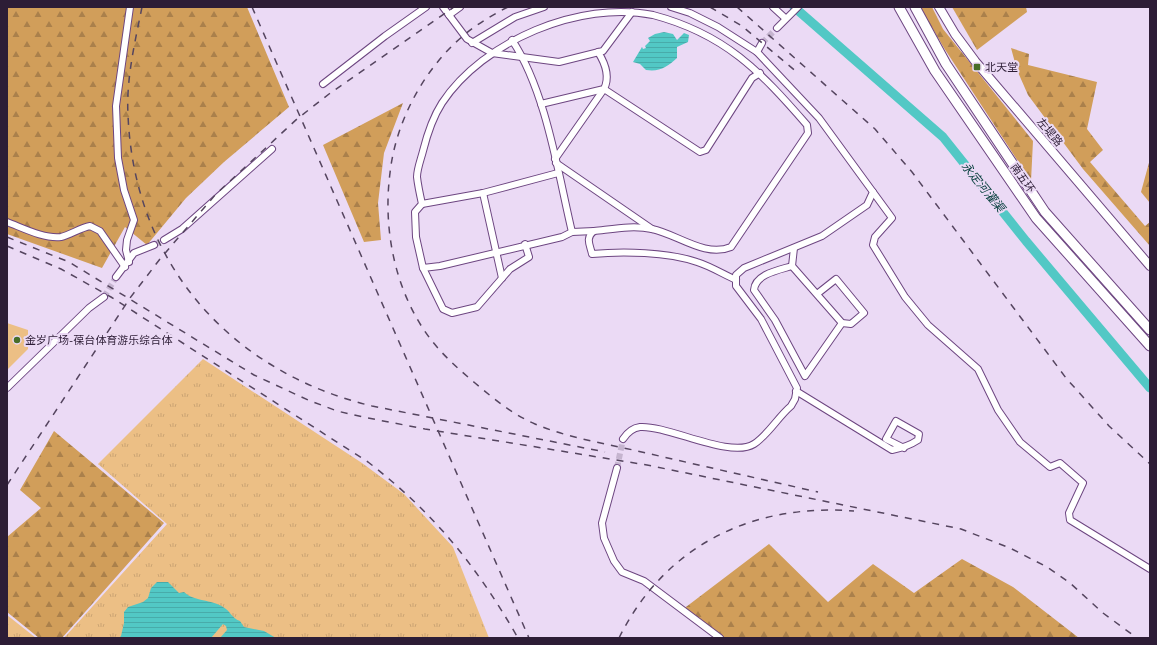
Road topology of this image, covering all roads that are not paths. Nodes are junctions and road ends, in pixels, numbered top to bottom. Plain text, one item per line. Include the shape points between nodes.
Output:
1 (130, 7) edge
2 (426, 7) edge
3 (443, 7) edge
4 (460, 7) edge
5 (544, 7) edge
6 (581, 7) edge
7 (671, 7) edge
8 (773, 7) edge
9 (798, 7) edge
10 (899, 7) edge
11 (915, 7) edge
12 (939, 7) edge
13 (632, 12) junction
14 (581, 14) junction
15 (449, 15) junction
16 (785, 17) junction
17 (777, 28) tunnel mouth
18 (512, 40) junction
19 (472, 43) junction
20 (762, 43) tunnel mouth
21 (598, 52) junction
22 (757, 52) junction
23 (492, 53) junction
24 (524, 58) junction
25 (760, 74) junction
26 (779, 76) junction
27 (770, 83) junction
28 (323, 84) dead end
29 (604, 89) junction
30 (541, 104) junction
31 (272, 149) dead end
32 (555, 161) junction
33 (558, 173) junction
34 (483, 192) junction
35 (873, 192) junction
36 (422, 204) junction
37 (7, 222) edge
38 (652, 229) junction
39 (594, 231) junction
40 (572, 232) junction
41 (164, 240) tunnel mouth
42 (525, 244) junction
43 (154, 245) tunnel mouth
44 (794, 248) junction
45 (496, 252) junction
46 (127, 265) junction
47 (792, 266) junction
48 (1150, 266) edge
49 (423, 268) junction
50 (116, 277) tunnel mouth
51 (502, 278) junction
52 (736, 280) junction
53 (817, 294) junction
54 (104, 297) tunnel mouth
55 (842, 323) junction
56 (1150, 330) edge
57 (1150, 346) edge
58 (7, 388) edge
59 (796, 390) junction
60 (623, 439) tunnel mouth
61 (904, 448) junction
62 (618, 468) tunnel mouth
63 (1150, 569) edge
64 (720, 638) edge

1 - 46 street via 116,106 118,158 124,190 134,220 127,240
2 - 28 street
3 - 15 street
4 - 15 street
5 - 19 street via 515,17
6 - 14 street
7 - 22 street via 711,23
8 - 16 street
9 - 16 street
10 - 57 highway, 南五环 via 935,71 1036,218
11 - 56 highway, 南五环 via 946,64 1045,212
12 - 48 main road, 左堤路 via 975,61
13 - 14 street
13 - 21 street via 603,51
13 - 25 street via 651,14 710,36
14 - 18 street via 551,21
15 - 19 street
16 - 17 street
18 - 23 street
18 - 24 street
19 - 23 street
20 - 22 street
21 - 24 street via 559,62
21 - 29 street via 603,59 608,80
22 - 26 street
23 - 24 street
23 - 36 street via 462,80 442,103 426,139 417,176
24 - 30 street
25 - 27 street
25 - 29 street via 752,78 706,150 700,152
26 - 27 street
26 - 35 street via 819,118
27 - 38 street via 807,126 808,133 731,247 712,251
29 - 30 street
29 - 32 street
30 - 32 street
31 - 41 street via 182,229
32 - 33 street
32 - 38 street
33 - 34 street
33 - 40 street
34 - 36 street
34 - 45 street
35 - 44 street via 867,205 822,236
35 - 63 street via 892,218 875,237 873,245 906,297 928,325 978,368 998,410 1020,442 1050,467 1060,463 1083,483 1069,513 1070,520
36 - 49 street via 415,212 416,237
37 - 46 street via 50,237 62,236 90,226 100,231
38 - 39 street via 633,227
39 - 40 street
39 - 52 street via 588,239 592,254 624,252 658,255 696,262
40 - 42 street
42 - 45 street
42 - 51 street via 529,256
43 - 46 street via 134,254
44 - 47 street
44 - 52 street via 744,268 736,275
45 - 49 street
45 - 51 street
46 - 50 street
47 - 53 street
47 - 55 street via 765,275 758,280 754,290 775,320 805,376
49 - 51 street via 443,309 452,313 477,307
52 - 59 street via 736,286 761,319
53 - 55 street
53 - 55 street via 836,279 864,313 851,324
54 - 58 street via 89,308
59 - 60 street via 791,406 754,444 735,448 640,427 632,430
59 - 61 street via 892,450
61 - 61 street via 918,440 919,434 896,421 886,439
62 - 64 street via 602,523 604,538 614,561 622,572 644,581

